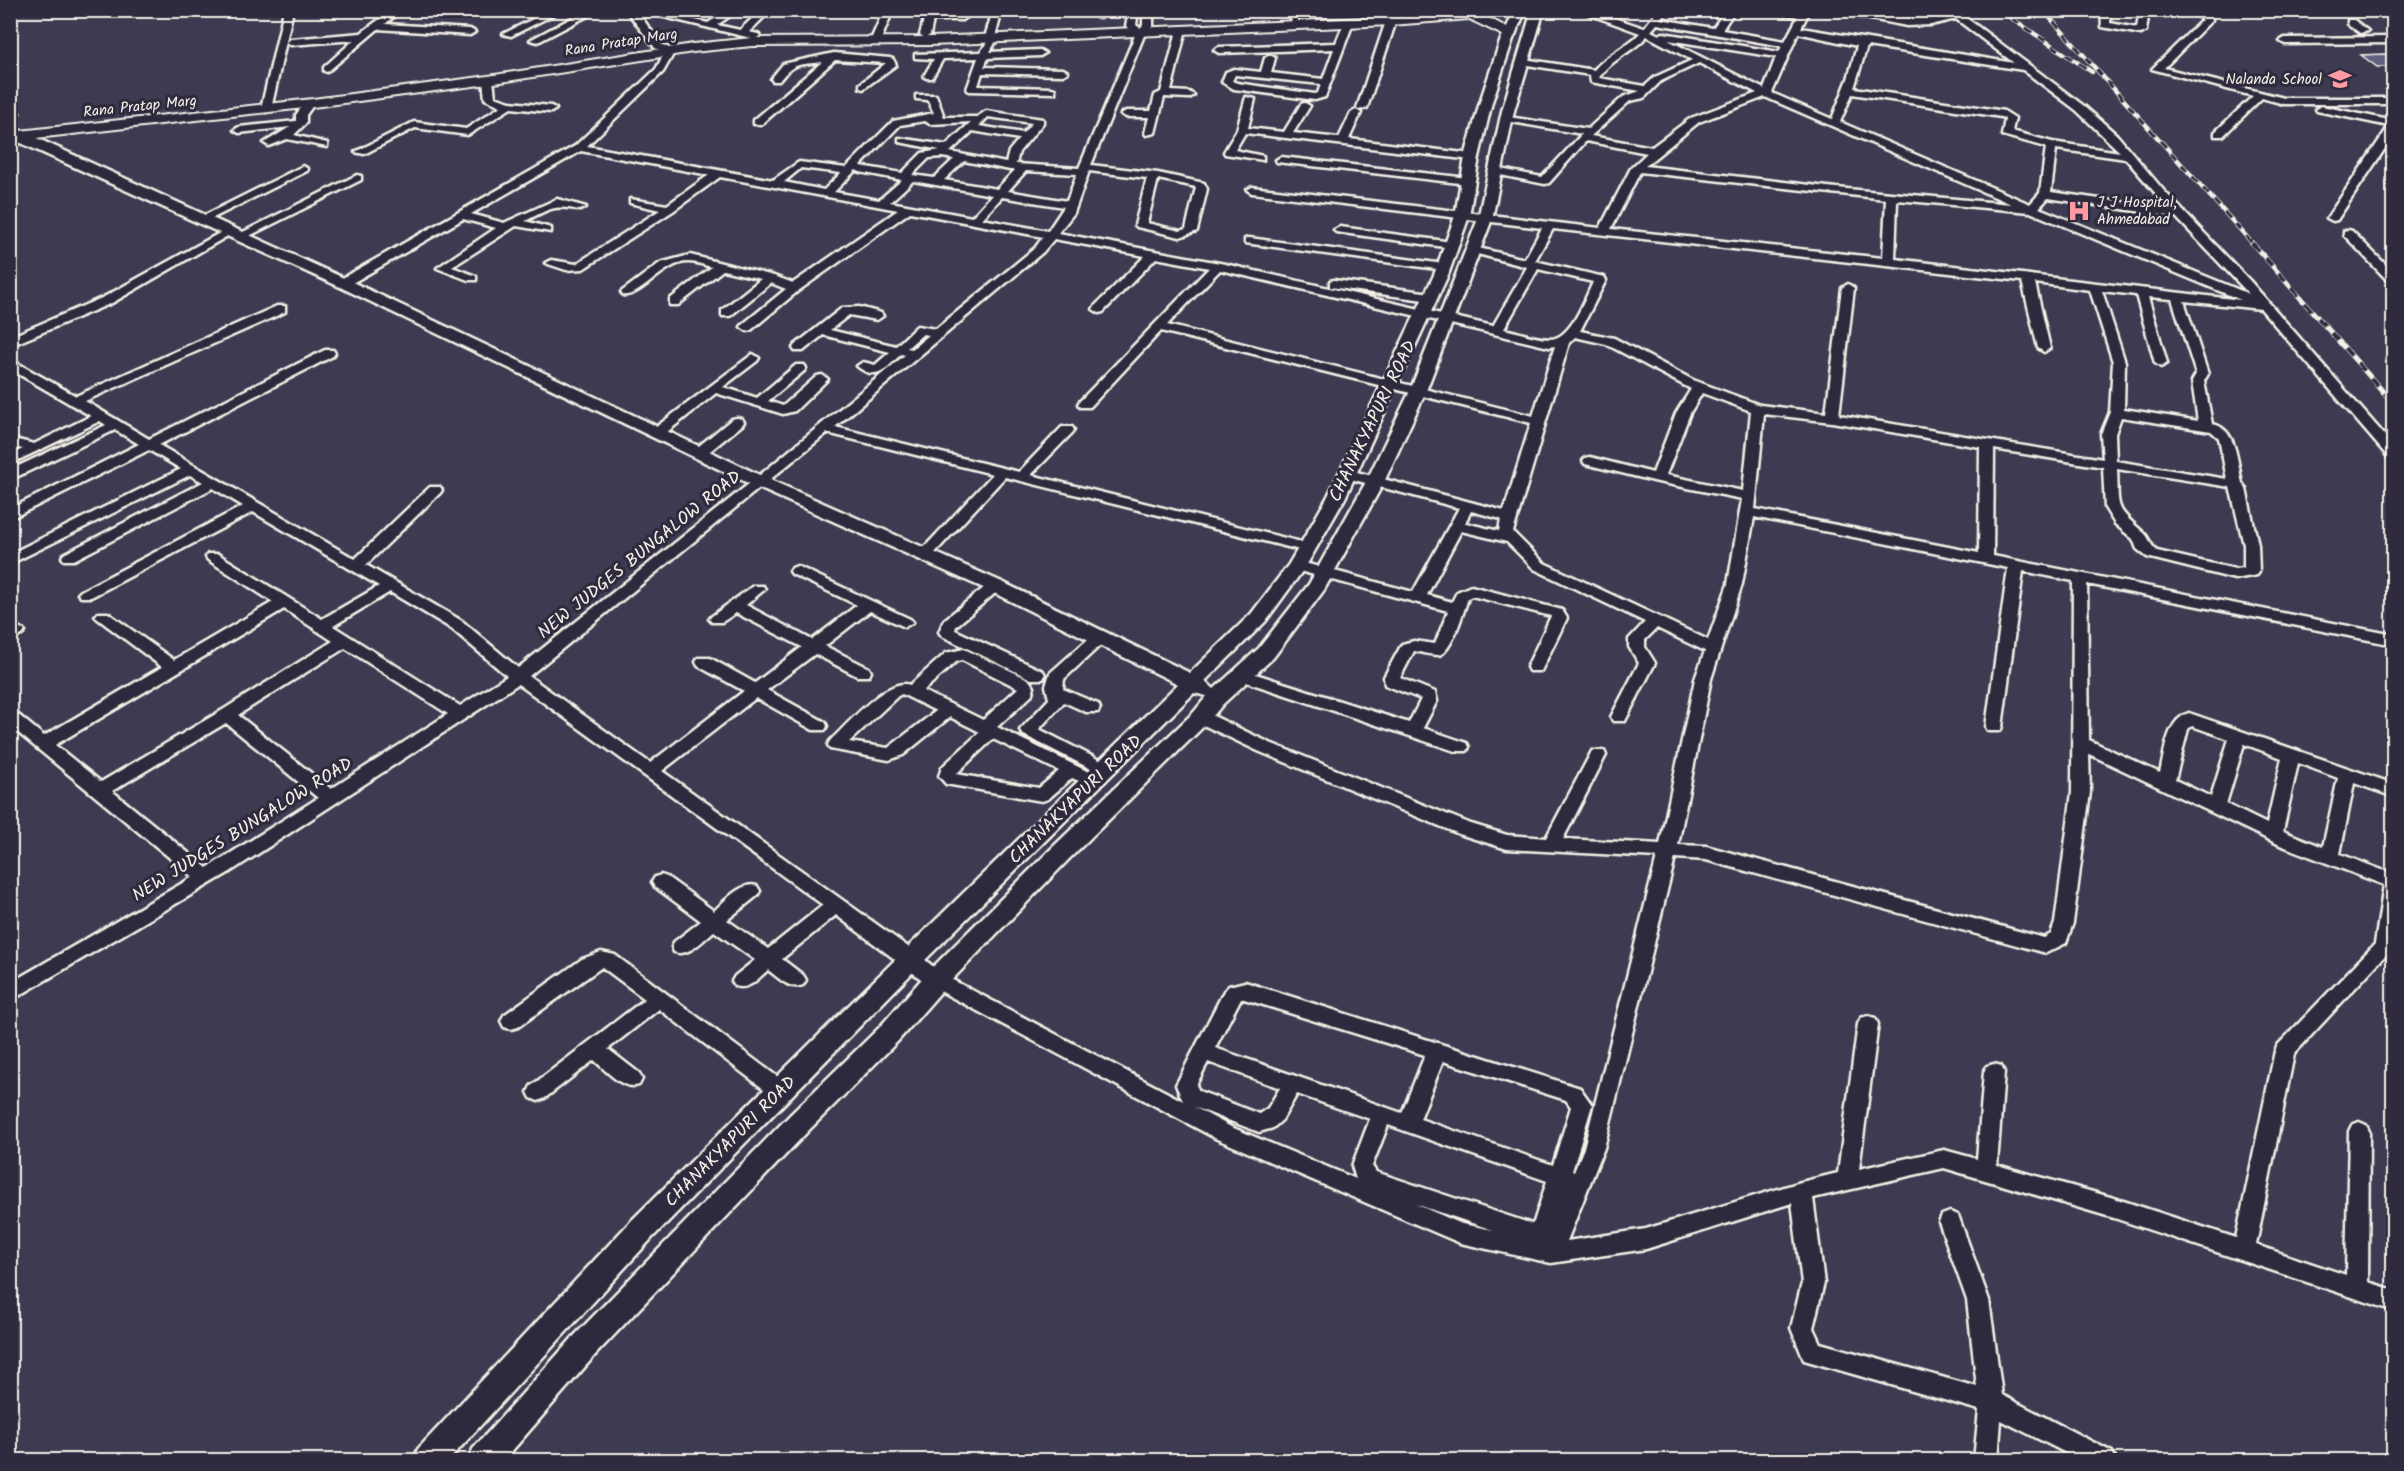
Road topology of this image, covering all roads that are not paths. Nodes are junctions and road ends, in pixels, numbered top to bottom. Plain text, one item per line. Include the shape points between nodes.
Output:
1 (289, 10) edge
2 (298, 10) edge
3 (398, 10) edge
4 (559, 10) edge
5 (595, 10) edge
6 (696, 10) edge
7 (735, 10) edge
8 (767, 10) edge
9 (889, 10) edge
10 (998, 10) edge
11 (1134, 10) edge
12 (1148, 10) edge
13 (1459, 10) edge
14 (1581, 10) edge
15 (1663, 10) edge
16 (1731, 10) edge
17 (1771, 10) edge
18 (1827, 10) edge
19 (2106, 10) edge
20 (2145, 10) edge
21 (2194, 10) edge
22 (636, 11) edge
23 (1441, 11) edge
24 (1527, 11) edge
25 (909, 12) dead end
26 (1805, 13) edge
27 (1953, 13) edge
28 (1294, 15) edge
29 (1473, 15) junction
30 (664, 16) dead end
31 (929, 17) junction
32 (962, 17) dead end
33 (682, 19) junction
34 (1391, 21) junction
35 (1655, 21) junction
36 (2351, 22) dead end
37 (1348, 23) junction
38 (290, 25) junction
39 (711, 25) junction
40 (377, 26) junction
41 (1140, 28) junction
42 (1181, 29) junction
43 (1796, 30) junction
44 (1716, 31) junction
45 (2363, 31) junction
46 (470, 32) dead end
47 (508, 34) dead end
48 (749, 34) junction
49 (1509, 34) junction
50 (1649, 34) junction
51 (925, 35) junction
52 (363, 36) junction
53 (992, 36) junction
54 (876, 39) junction
55 (535, 40) dead end
56 (2310, 40) junction
57 (2394, 40) edge
58 (837, 41) junction
59 (2285, 41) dead end
60 (2375, 41) junction
61 (291, 42) junction
62 (1860, 42) junction
63 (1788, 44) junction
64 (1339, 45) junction
65 (664, 49) junction
66 (1219, 50) dead end
67 (1040, 53) dead end
68 (984, 55) junction
69 (1782, 55) junction
70 (918, 56) dead end
71 (940, 56) junction
72 (835, 58) junction
73 (1270, 58) dead end
74 (1699, 60) junction
75 (1524, 62) junction
76 (2026, 67) junction
77 (327, 69) dead end
78 (980, 70) junction
79 (1063, 72) dead end
80 (1595, 73) junction
81 (1265, 75) junction
82 (929, 76) dead end
83 (776, 79) dead end
84 (488, 80) junction
85 (1327, 82) junction
86 (863, 86) dead end
87 (972, 89) junction
88 (1647, 89) junction
89 (1052, 90) dead end
90 (1848, 90) junction
91 (1767, 93) junction
92 (1165, 94) junction
93 (1189, 95) dead end
94 (2260, 95) junction
95 (920, 97) dead end
96 (1250, 99) dead end
97 (968, 100) dead end
98 (2394, 101) edge
99 (2295, 102) junction
100 (271, 104) junction
101 (309, 104) junction
102 (509, 105) junction
103 (1305, 106) dead end
104 (10, 108) edge
105 (551, 109) dead end
106 (1126, 114) dead end
107 (1155, 114) junction
108 (10, 116) edge
109 (1506, 118) junction
110 (980, 120) junction
111 (758, 122) dead end
112 (302, 123) junction
113 (1835, 123) junction
114 (910, 124) dead end
115 (2394, 126) edge
116 (971, 128) junction
117 (239, 130) dead end
118 (1242, 130) junction
119 (12, 133) edge
120 (1150, 133) dead end
121 (2219, 134) dead end
122 (1287, 135) junction
123 (1478, 135) junction
124 (1587, 135) junction
125 (286, 136) junction
126 (1026, 136) junction
127 (1502, 137) junction
128 (903, 140) dead end
129 (1343, 142) junction
130 (2389, 142) edge
131 (269, 143) dead end
132 (323, 145) dead end
133 (2051, 145) junction
134 (579, 148) junction
135 (1654, 151) junction
136 (360, 152) dead end
137 (945, 152) junction
138 (2129, 156) junction
139 (1472, 157) junction
140 (962, 158) junction
141 (1259, 158) dead end
142 (1281, 160) dead end
143 (1010, 167) junction
144 (1023, 168) junction
145 (1636, 168) junction
146 (303, 169) dead end
147 (860, 169) dead end
148 (1084, 169) junction
149 (848, 171) junction
150 (1495, 171) junction
151 (718, 174) junction
152 (980, 176) junction
153 (1153, 177) junction
154 (357, 178) dead end
155 (907, 178) junction
156 (1468, 181) junction
157 (935, 183) junction
158 (775, 184) junction
159 (1252, 190) dead end
160 (826, 194) junction
161 (1001, 194) junction
162 (2045, 194) junction
163 (1892, 196) junction
164 (634, 201) dead end
165 (881, 204) junction
166 (1070, 205) junction
167 (580, 207) dead end
168 (669, 209) junction
169 (907, 209) junction
170 (2032, 209) junction
171 (2180, 214) junction
172 (461, 215) junction
173 (1462, 216) junction
174 (2333, 218) dead end
175 (1485, 219) junction
176 (201, 220) junction
177 (974, 221) junction
178 (517, 223) junction
179 (1549, 226) junction
180 (505, 227) junction
181 (547, 230) dead end
182 (1340, 230) dead end
183 (1603, 233) junction
184 (2348, 233) dead end
185 (233, 234) junction
186 (1050, 236) junction
187 (1249, 242) dead end
188 (1452, 245) junction
189 (1474, 250) junction
190 (1152, 255) junction
191 (1888, 262) junction
192 (551, 263) dead end
193 (1531, 265) junction
194 (720, 266) junction
195 (1217, 266) junction
196 (1444, 267) junction
197 (472, 278) dead end
198 (770, 278) junction
199 (2028, 280) junction
200 (2394, 280) edge
201 (343, 283) junction
202 (794, 288) junction
203 (1848, 288) dead end
204 (2095, 288) junction
205 (627, 292) dead end
206 (2141, 293) junction
207 (2177, 297) junction
208 (674, 302) dead end
209 (1427, 306) junction
210 (2265, 306) junction
211 (281, 309) dead end
212 (1099, 309) dead end
213 (726, 313) dead end
214 (877, 316) dead end
215 (1445, 320) junction
216 (904, 325) dead end
217 (747, 327) dead end
218 (1159, 327) junction
219 (921, 329) junction
220 (1497, 331) junction
221 (821, 332) junction
222 (938, 334) junction
223 (1568, 337) junction
224 (10, 342) edge
225 (799, 348) dead end
226 (2044, 348) dead end
227 (900, 350) junction
228 (329, 353) dead end
229 (915, 354) junction
230 (753, 358) dead end
231 (10, 363) edge
232 (2162, 363) dead end
233 (863, 366) dead end
234 (800, 368) dead end
235 (884, 372) junction
236 (822, 380) dead end
237 (1390, 383) junction
238 (1699, 387) junction
239 (715, 389) junction
240 (1418, 391) junction
241 (75, 401) junction
242 (758, 403) junction
243 (1085, 404) dead end
244 (1758, 409) junction
245 (2117, 412) junction
246 (1832, 418) junction
247 (108, 421) junction
248 (737, 422) dead end
249 (1538, 422) junction
250 (2206, 427) junction
251 (824, 428) junction
252 (1067, 430) dead end
253 (657, 433) junction
254 (10, 442) edge
255 (148, 444) junction
256 (1987, 444) junction
257 (36, 448) junction
258 (699, 453) junction
259 (2394, 455) edge
260 (10, 460) edge
261 (1590, 461) dead end
262 (2109, 464) junction
263 (191, 470) junction
264 (1001, 473) junction
265 (1348, 474) junction
266 (10, 476) edge
267 (1021, 478) junction
268 (1658, 478) junction
269 (213, 482) junction
270 (760, 482) junction
271 (1376, 482) junction
272 (2235, 483) junction
273 (435, 490) dead end
274 (1749, 504) junction
275 (253, 506) junction
276 (1467, 506) junction
277 (10, 515) edge
278 (1509, 517) junction
279 (1456, 525) junction
280 (1512, 539) junction
281 (925, 555) junction
282 (69, 557) dead end
283 (213, 557) dead end
284 (1302, 557) junction
285 (1986, 559) junction
286 (10, 560) edge
287 (2016, 565) junction
288 (356, 566) junction
289 (797, 572) dead end
290 (1324, 573) junction
291 (2080, 578) junction
292 (390, 586) junction
293 (995, 586) junction
294 (758, 589) dead end
295 (86, 594) dead end
296 (1418, 597) junction
297 (284, 602) junction
298 (868, 605) junction
299 (735, 606) junction
300 (1457, 608) junction
301 (103, 616) dead end
302 (717, 619) dead end
303 (1655, 621) junction
304 (905, 622) dead end
305 (322, 626) junction
306 (1101, 637) junction
307 (2394, 640) edge
308 (344, 641) junction
309 (814, 646) junction
310 (1713, 649) junction
311 (704, 662) dead end
312 (173, 667) junction
313 (1535, 667) dead end
314 (863, 672) dead end
315 (1037, 675) dead end
316 (1243, 675) junction
317 (518, 676) junction
318 (1193, 683) junction
319 (756, 691) junction
320 (912, 692) junction
321 (1057, 693) junction
322 (1092, 708) dead end
323 (1209, 708) junction
324 (948, 710) junction
325 (460, 714) junction
326 (227, 715) junction
327 (10, 717) edge
328 (1619, 717) dead end
329 (819, 726) dead end
330 (1994, 727) dead end
331 (988, 730) junction
332 (1413, 731) junction
333 (2238, 736) junction
334 (43, 744) junction
335 (2080, 744) junction
336 (1461, 747) dead end
337 (1598, 755) dead end
338 (2291, 755) junction
339 (1071, 770) junction
340 (649, 772) junction
341 (2347, 774) junction
342 (1099, 775) junction
343 (2166, 783) junction
344 (100, 790) junction
345 (2394, 791) edge
346 (330, 798) junction
347 (2216, 807) junction
348 (2274, 834) junction
349 (1551, 844) junction
350 (1668, 850) junction
351 (2330, 857) junction
352 (206, 877) junction
353 (2393, 881) edge
354 (662, 882) dead end
355 (751, 891) dead end
356 (835, 905) junction
357 (714, 920) junction
358 (681, 947) dead end
359 (911, 959) junction
360 (768, 960) junction
361 (796, 980) dead end
362 (936, 980) junction
363 (741, 981) dead end
364 (10, 993) edge
365 (658, 999) junction
366 (511, 1021) dead end
367 (1868, 1024) dead end
368 (594, 1049) junction
369 (1437, 1051) junction
370 (1202, 1052) junction
371 (1994, 1072) dead end
372 (632, 1079) dead end
373 (1292, 1083) junction
374 (780, 1090) junction
375 (538, 1092) dead end
376 (1382, 1114) junction
377 (1408, 1124) junction
378 (2359, 1131) dead end
379 (1986, 1171) junction
380 (1559, 1176) junction
381 (1848, 1181) junction
382 (1580, 1183) junction
383 (1801, 1191) junction
384 (1950, 1222) dead end
385 (2244, 1251) junction
386 (1551, 1253) junction
387 (2357, 1289) junction
388 (2394, 1301) edge
389 (1991, 1402) junction
390 (429, 1461) edge
391 (484, 1461) edge
392 (1986, 1461) edge
393 (2104, 1461) edge

1 - 38 street
2 - 38 street
3 - 40 street
4 - 47 street
5 - 55 street
6 - 33 street
7 - 39 street
8 - 48 street
9 - 54 street
10 - 53 street
11 - 41 street
12 - 41 street, NEW JUDGES BUNGALOW ROAD
13 - 23 main road, Rana Pratap Marg
14 - 50 street
15 - 35 street
16 - 44 street
17 - 26 street
18 - 27 street via 1907,23 1931,22
19 - 20 street via 2105,25 2137,31 2143,30
21 - 94 street via 2207,20 2157,69
22 - 65 street via 634,14
23 - 28 main road, Rana Pratap Marg
24 - 29 main road, Rana Pratap Marg
24 - 49 street, CHANAKYAPURI ROAD
24 - 75 street
25 - 31 street via 931,13
26 - 43 street
27 - 76 street
28 - 41 main road, Rana Pratap Marg
29 - 34 main road, Rana Pratap Marg
29 - 49 main road
30 - 33 street
31 - 32 street
31 - 51 street
33 - 39 street
34 - 37 main road, Rana Pratap Marg
34 - 129 street via 1359,110
35 - 44 street
35 - 50 street
36 - 45 street
37 - 42 main road, Rana Pratap Marg
37 - 64 street
38 - 61 street
38 - 100 street
39 - 48 street
40 - 46 street
40 - 52 street
41 - 42 main road, Rana Pratap Marg
41 - 53 main road, Rana Pratap Marg
41 - 148 street, NEW JUDGES BUNGALOW ROAD
42 - 92 street
43 - 62 street
43 - 63 street
44 - 63 street
45 - 56 street via 2307,32
45 - 60 street
48 - 54 main road, Rana Pratap Marg
48 - 65 main road, Rana Pratap Marg
49 - 123 street, CHANAKYAPURI ROAD
50 - 69 street
50 - 74 street
50 - 80 street via 1605,61
51 - 53 main road, Rana Pratap Marg
51 - 54 main road, Rana Pratap Marg
52 - 61 street
52 - 77 street
53 - 54 main road, Rana Pratap Marg
53 - 68 street
54 - 58 main road, Rana Pratap Marg
56 - 59 street
56 - 60 street
57 - 60 street
58 - 65 main road, Rana Pratap Marg
58 - 72 street via 833,49
61 - 100 street
62 - 76 street
62 - 90 street
63 - 69 street
64 - 66 street
64 - 85 street
65 - 84 main road, Rana Pratap Marg
65 - 100 main road, Rana Pratap Marg
65 - 134 street via 660,69
67 - 68 street
68 - 71 street
68 - 78 street
69 - 91 street
70 - 71 street
71 - 82 street
72 - 83 street via 789,63
72 - 86 street via 890,61 891,65
72 - 111 street
73 - 81 street
74 - 88 street via 1658,79
74 - 91 street
75 - 80 street via 1580,75
75 - 109 street
76 - 138 street via 2080,108
78 - 79 street
78 - 87 street
80 - 88 street via 1594,80
81 - 85 street
81 - 85 street via 1233,72 1227,82 1315,97 1322,95
84 - 101 main road, Rana Pratap Marg
84 - 102 street via 490,99
87 - 89 street
87 - 97 street
88 - 124 street via 1640,96 1627,99
90 - 113 street
90 - 133 street via 2004,114 2010,118 2006,133
91 - 113 street
91 - 135 street via 1695,120
92 - 93 street
92 - 107 street via 1160,95
94 - 99 street
94 - 121 street
95 - 149 street via 932,97 940,115 897,123
96 - 118 street
98 - 99 street
99 - 115 street
100 - 101 main road, Rana Pratap Marg
100 - 119 main road, Rana Pratap Marg
101 - 112 street via 301,115
102 - 105 street
102 - 136 street via 468,132 414,125
103 - 122 street
104 - 108 street
106 - 107 street
107 - 120 street
109 - 124 street
109 - 127 street
110 - 114 street
110 - 116 street
110 - 126 street via 986,114 1039,121
112 - 117 street
112 - 125 street
113 - 170 street
115 - 130 street
116 - 126 street
116 - 137 street
118 - 122 street
118 - 141 street via 1229,152
119 - 176 street
122 - 129 street
123 - 127 street
123 - 139 street, CHANAKYAPURI ROAD
124 - 135 street
124 - 150 street via 1545,181
125 - 131 street
125 - 132 street
126 - 143 street via 1014,151
127 - 150 street
128 - 137 street
129 - 139 street
130 - 174 street
133 - 138 street
133 - 162 street
134 - 151 street
134 - 172 street
135 - 145 street
137 - 140 street
137 - 155 street via 926,155
138 - 171 street
139 - 156 street, CHANAKYAPURI ROAD
140 - 152 street
140 - 157 street
142 - 156 street
143 - 144 street
143 - 152 street
144 - 148 street
144 - 161 street
145 - 163 street
145 - 183 street
146 - 176 street
147 - 155 street
148 - 153 street
148 - 166 street, NEW JUDGES BUNGALOW ROAD
149 - 158 street via 799,165
149 - 160 street
150 - 175 street
151 - 158 street
151 - 168 street
152 - 157 street
152 - 161 street
153 - 153 street via 1202,189 1188,233 1141,225
154 - 185 street
155 - 157 street
155 - 165 street
156 - 173 street, CHANAKYAPURI ROAD
158 - 160 street
159 - 173 street
160 - 165 street
161 - 166 street
161 - 177 street
162 - 170 street
162 - 171 street
163 - 170 street
163 - 191 street
164 - 168 street
165 - 169 street
166 - 186 street, NEW JUDGES BUNGALOW ROAD
167 - 178 street via 557,202
168 - 192 street via 579,267
169 - 177 street
169 - 202 street
170 - 210 street
171 - 210 street
172 - 180 street
172 - 201 street
173 - 175 street
173 - 188 street, CHANAKYAPURI ROAD
175 - 179 street
175 - 189 street
176 - 185 street
177 - 186 street
178 - 180 street
178 - 181 street
179 - 183 street
179 - 193 street
180 - 197 street via 443,268
182 - 188 street
183 - 191 street
184 - 200 street
185 - 201 street
185 - 224 street via 108,300
186 - 190 street
186 - 222 street, NEW JUDGES BUNGALOW ROAD via 1039,250
187 - 196 street
188 - 196 street, CHANAKYAPURI ROAD
189 - 193 street
189 - 215 street
190 - 195 street
190 - 212 street
191 - 199 street
193 - 220 street
193 - 223 street via 1600,280
194 - 198 street
194 - 205 street via 678,258
194 - 208 street
195 - 209 street
195 - 209 street
195 - 218 street
196 - 209 street, CHANAKYAPURI ROAD
198 - 202 street
198 - 213 street
199 - 204 street
199 - 226 street
201 - 253 street
202 - 217 street
203 - 246 street
204 - 206 street
204 - 245 street via 2119,362
206 - 207 street
206 - 232 street
207 - 210 street
207 - 250 street via 2202,374 2198,381
209 - 215 street
209 - 237 street, CHANAKYAPURI ROAD
210 - 259 street
211 - 241 street
214 - 221 street via 846,311
215 - 220 street
215 - 240 street
216 - 219 street
218 - 237 street
218 - 243 street
219 - 222 street
219 - 227 street
220 - 223 street via 1549,343
221 - 225 street
221 - 227 street
222 - 229 street, NEW JUDGES BUNGALOW ROAD
223 - 238 street via 1610,341
223 - 249 street
227 - 229 street
227 - 235 street
228 - 255 street
229 - 235 street, NEW JUDGES BUNGALOW ROAD
230 - 239 street
231 - 241 street
233 - 235 street
234 - 242 street
235 - 251 street, NEW JUDGES BUNGALOW ROAD
236 - 242 street via 790,408 783,410
237 - 240 street
237 - 265 street, CHANAKYAPURI ROAD
238 - 244 street
238 - 268 street via 1683,413
239 - 242 street
239 - 253 street
240 - 249 street
240 - 271 street
241 - 247 street
244 - 246 street
244 - 274 street
245 - 250 street
245 - 262 street via 2108,434
246 - 256 street
247 - 255 street
247 - 257 street
247 - 266 street
248 - 258 street
249 - 278 street
250 - 272 street via 2222,432 2225,437
251 - 264 street
251 - 270 street, NEW JUDGES BUNGALOW ROAD
252 - 267 street
253 - 258 street
254 - 257 street
255 - 263 street
255 - 277 street
256 - 262 street
256 - 285 street
257 - 260 street
258 - 270 street
261 - 268 street
262 - 272 street
262 - 272 street via 2112,508 2120,521 2139,537 2142,546 2152,554 2235,574 2252,572 2251,545
263 - 269 street
263 - 286 street
264 - 267 street
264 - 281 street
265 - 271 street
265 - 284 street, CHANAKYAPURI ROAD
267 - 284 street
268 - 274 street
269 - 275 street
269 - 282 street
270 - 281 street
270 - 317 street, NEW JUDGES BUNGALOW ROAD
271 - 276 street
271 - 290 street
273 - 288 street
274 - 285 street
274 - 310 street via 1735,584
275 - 288 street
275 - 295 street
276 - 278 street
276 - 279 street
278 - 280 street via 1506,533
279 - 280 street
279 - 296 street
280 - 303 street via 1539,566
281 - 293 street
283 - 297 street
284 - 290 street
284 - 318 street, CHANAKYAPURI ROAD via 1258,618
285 - 287 street
287 - 291 street
287 - 330 street
288 - 292 street
289 - 298 street
290 - 296 street
290 - 316 street via 1266,653
291 - 307 street
291 - 335 street
292 - 305 street
292 - 317 street via 457,625
293 - 306 street
293 - 315 street via 949,624 947,632
294 - 299 street
296 - 300 street
297 - 305 street
297 - 312 street
298 - 304 street
298 - 309 street
299 - 302 street
299 - 309 street
300 - 313 street via 1461,595 1471,591 1557,613
300 - 332 street via 1442,646 1438,650 1408,648 1392,677 1396,684 1429,696
301 - 312 street
303 - 310 street
303 - 328 street via 1637,639 1636,647 1647,663
305 - 308 street
306 - 318 street
306 - 321 street via 1056,677
308 - 325 street
308 - 326 street
309 - 314 street
309 - 319 street
310 - 350 street via 1703,679
311 - 319 street
312 - 334 street
316 - 323 street
316 - 332 street
317 - 325 street, NEW JUDGES BUNGALOW ROAD
317 - 340 street
318 - 323 street
318 - 342 street, CHANAKYAPURI ROAD
319 - 329 street
319 - 340 street
320 - 324 street
320 - 324 street via 903,688 892,692 836,744 890,754
320 - 331 street via 952,657 964,654 1022,683 1025,692
321 - 322 street
321 - 342 street via 1056,702 1028,730
323 - 349 street via 1264,747 1465,829 1507,842
323 - 362 street
324 - 331 street
325 - 346 street, NEW JUDGES BUNGALOW ROAD
326 - 344 street
326 - 346 street
327 - 334 street
331 - 339 street
331 - 339 street via 947,776 1042,795
332 - 336 street
333 - 338 street
333 - 343 street via 2189,719 2180,727
333 - 347 street
334 - 344 street
335 - 343 street
335 - 350 street via 2081,792 2064,923 2059,938 2046,946 1706,853
337 - 349 street
338 - 341 street
338 - 348 street
339 - 342 street
340 - 356 street
341 - 345 street
341 - 351 street
342 - 359 street, CHANAKYAPURI ROAD
343 - 347 street
344 - 352 street
346 - 352 street, NEW JUDGES BUNGALOW ROAD
347 - 348 street
348 - 351 street
349 - 350 street
350 - 382 street via 1594,1148
351 - 353 street
352 - 364 street, NEW JUDGES BUNGALOW ROAD
353 - 385 street via 2385,947 2285,1051
354 - 357 street
355 - 357 street
356 - 359 street
356 - 360 street
357 - 358 street
357 - 360 street
359 - 362 street
359 - 374 street, CHANAKYAPURI ROAD
360 - 361 street
360 - 363 street
362 - 386 street via 1224,1133 1460,1233
362 - 391 street via 888,1035 586,1344
365 - 366 street via 608,960 601,959
365 - 368 street
365 - 374 street
367 - 381 street
368 - 372 street
368 - 375 street
369 - 370 street via 1245,990 1230,996
369 - 377 street
369 - 380 street via 1573,1094 1578,1099 1582,1105
370 - 373 street
370 - 373 street via 1186,1085 1191,1097 1259,1123 1273,1119
371 - 379 street
373 - 376 street
374 - 390 street, CHANAKYAPURI ROAD via 642,1229
376 - 377 street
376 - 380 street via 1362,1166 1369,1179 1533,1234 1543,1228
377 - 380 street
378 - 387 street
379 - 381 street via 1944,1159
379 - 385 street
380 - 382 street
381 - 383 street
382 - 386 street
383 - 386 street via 1646,1239
383 - 389 street via 1813,1283 1802,1328 1812,1352
384 - 389 street via 1978,1300
385 - 387 street
387 - 388 street
389 - 392 street
389 - 393 street

